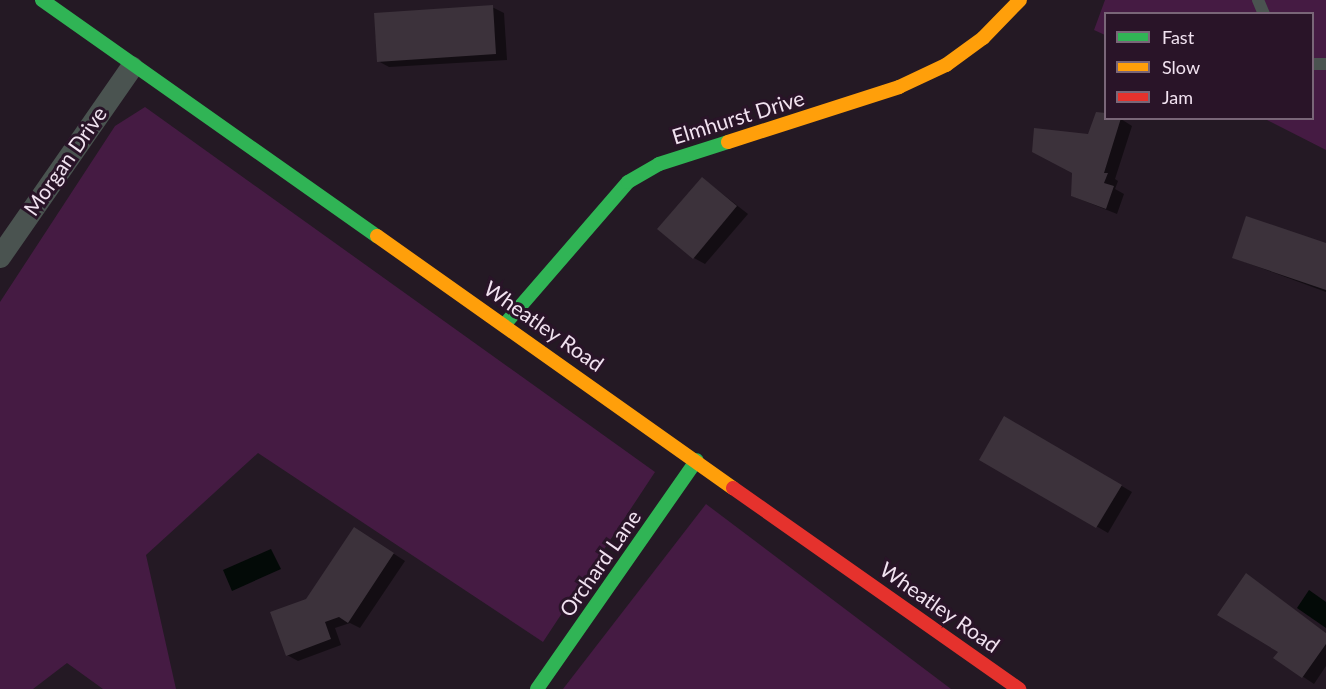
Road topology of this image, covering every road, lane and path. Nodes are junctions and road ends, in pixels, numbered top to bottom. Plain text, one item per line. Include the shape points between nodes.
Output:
1 (42, 0) edge
2 (1020, 0) edge
3 (132, 66) junction
4 (0, 257) edge
5 (505, 324) junction
6 (697, 460) junction
7 (537, 689) edge
8 (1019, 689) edge

1 - 3 main road, Wheatley Road
2 - 5 main road, Elmhurst Drive via 982,38 946,65 899,87 659,164 628,182
3 - 4 street, Morgan Drive
3 - 5 main road, Wheatley Road
5 - 6 main road, Wheatley Road
6 - 7 main road, Orchard Lane
6 - 8 main road, Wheatley Road

